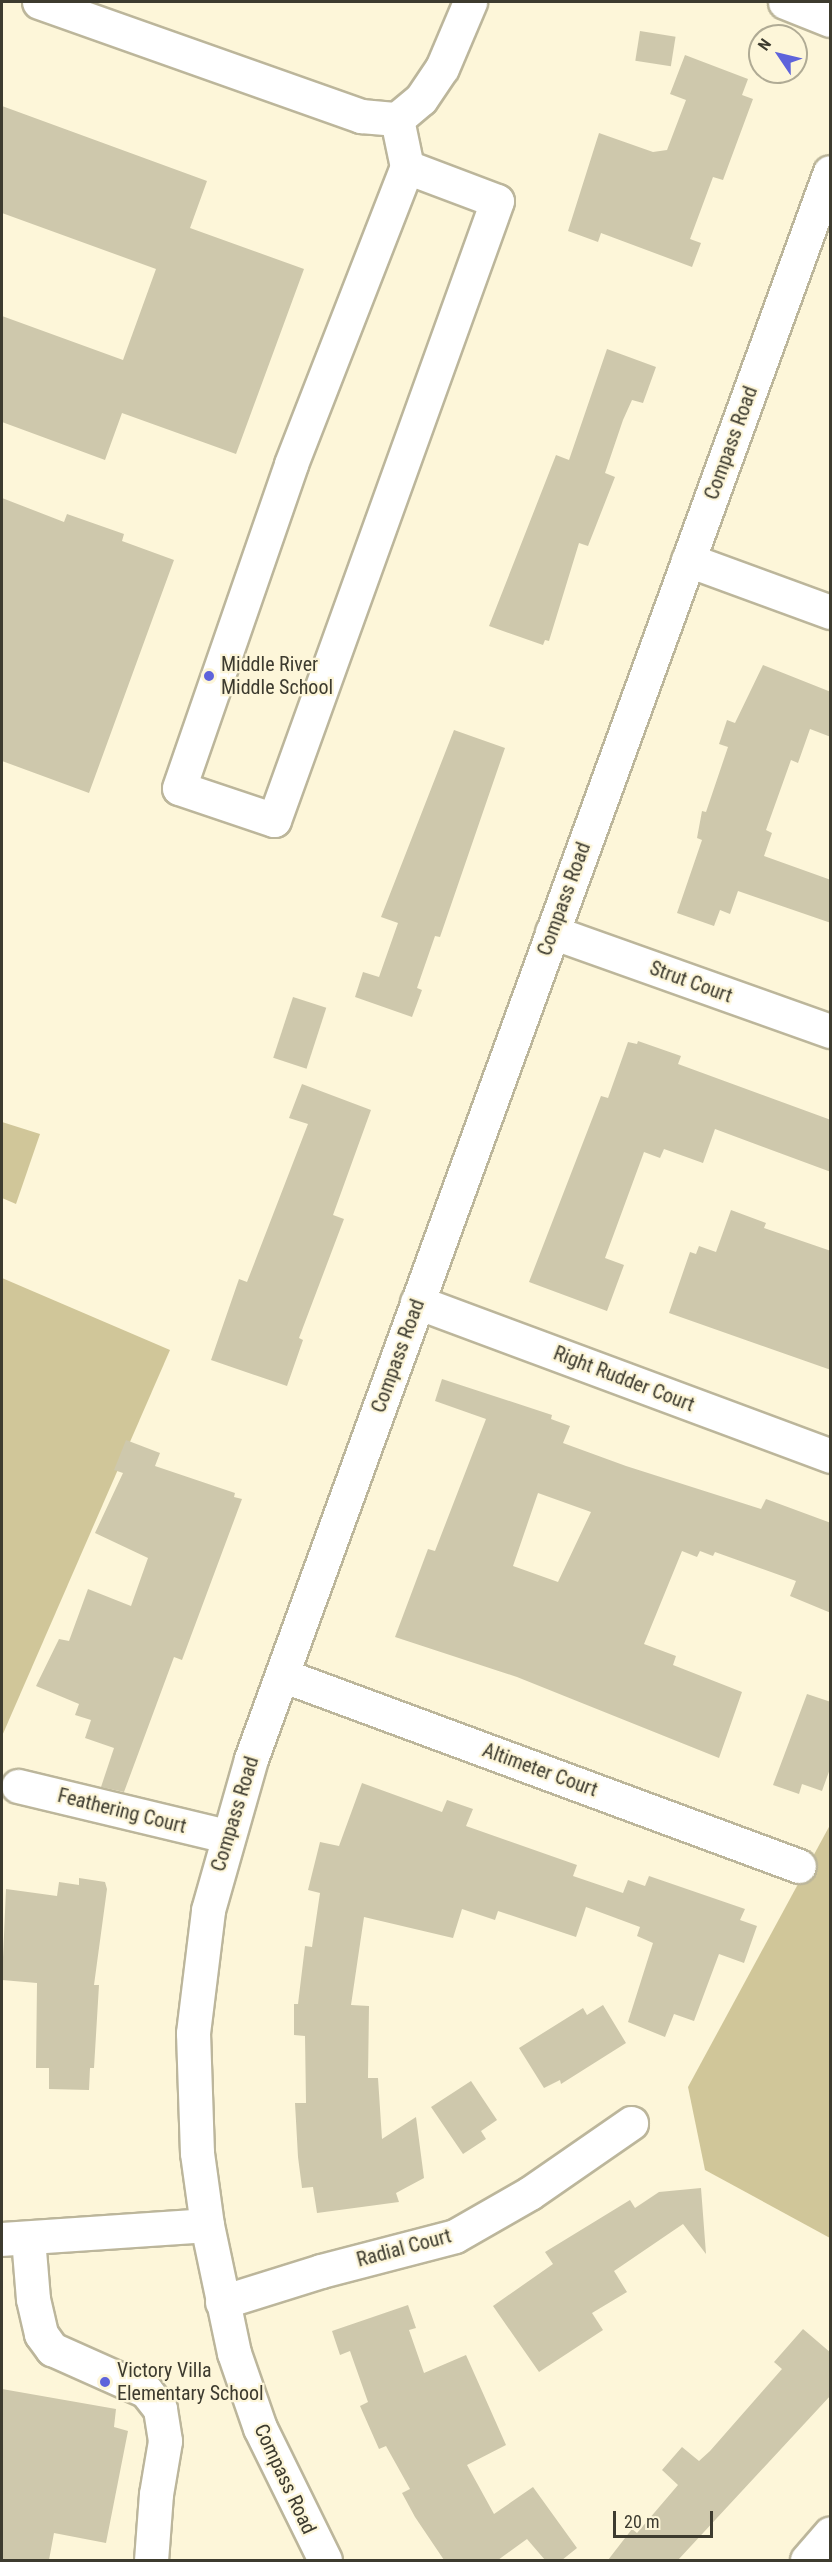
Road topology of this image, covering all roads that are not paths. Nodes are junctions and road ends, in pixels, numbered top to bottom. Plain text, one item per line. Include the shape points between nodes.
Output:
1 (39, 2) edge
2 (470, 2) edge
3 (785, 2) edge
4 (831, 20) edge
5 (397, 119) junction
6 (407, 167) junction
7 (831, 172) edge
8 (688, 560) junction
9 (831, 612) edge
10 (552, 932) junction
11 (831, 1031) edge
12 (417, 1302) junction
13 (831, 1456) edge
14 (282, 1675) junction
15 (18, 1786) dead end
16 (226, 1836) junction
17 (799, 1866) dead end
18 (631, 2123) dead end
19 (207, 2225) junction
20 (15, 2239) edge
21 (222, 2302) junction
22 (831, 2534) edge
23 (151, 2560) edge
24 (326, 2560) edge
25 (807, 2560) edge

1 - 5 street via 361,116
2 - 5 street via 442,68 421,99
3 - 4 street
5 - 6 street
6 - 6 street via 291,464 179,788 274,820 497,201
7 - 8 street, Compass Road
8 - 9 street
8 - 10 street, Compass Road
10 - 11 street, Strut Court
10 - 12 street, Compass Road
12 - 13 street, Right Rudder Court
12 - 14 street, Compass Road
14 - 16 street, Compass Road
14 - 17 street, Altimeter Court
15 - 16 street, Feathering Court
16 - 19 street, Compass Road via 208,1910 193,2033 197,2153
18 - 21 street, Radial Court via 530,2193 455,2236
19 - 20 street
19 - 21 street, Compass Road
20 - 23 street via 41,2334 52,2349 146,2391 160,2409 165,2441
21 - 24 street, Compass Road via 260,2428
22 - 25 street

